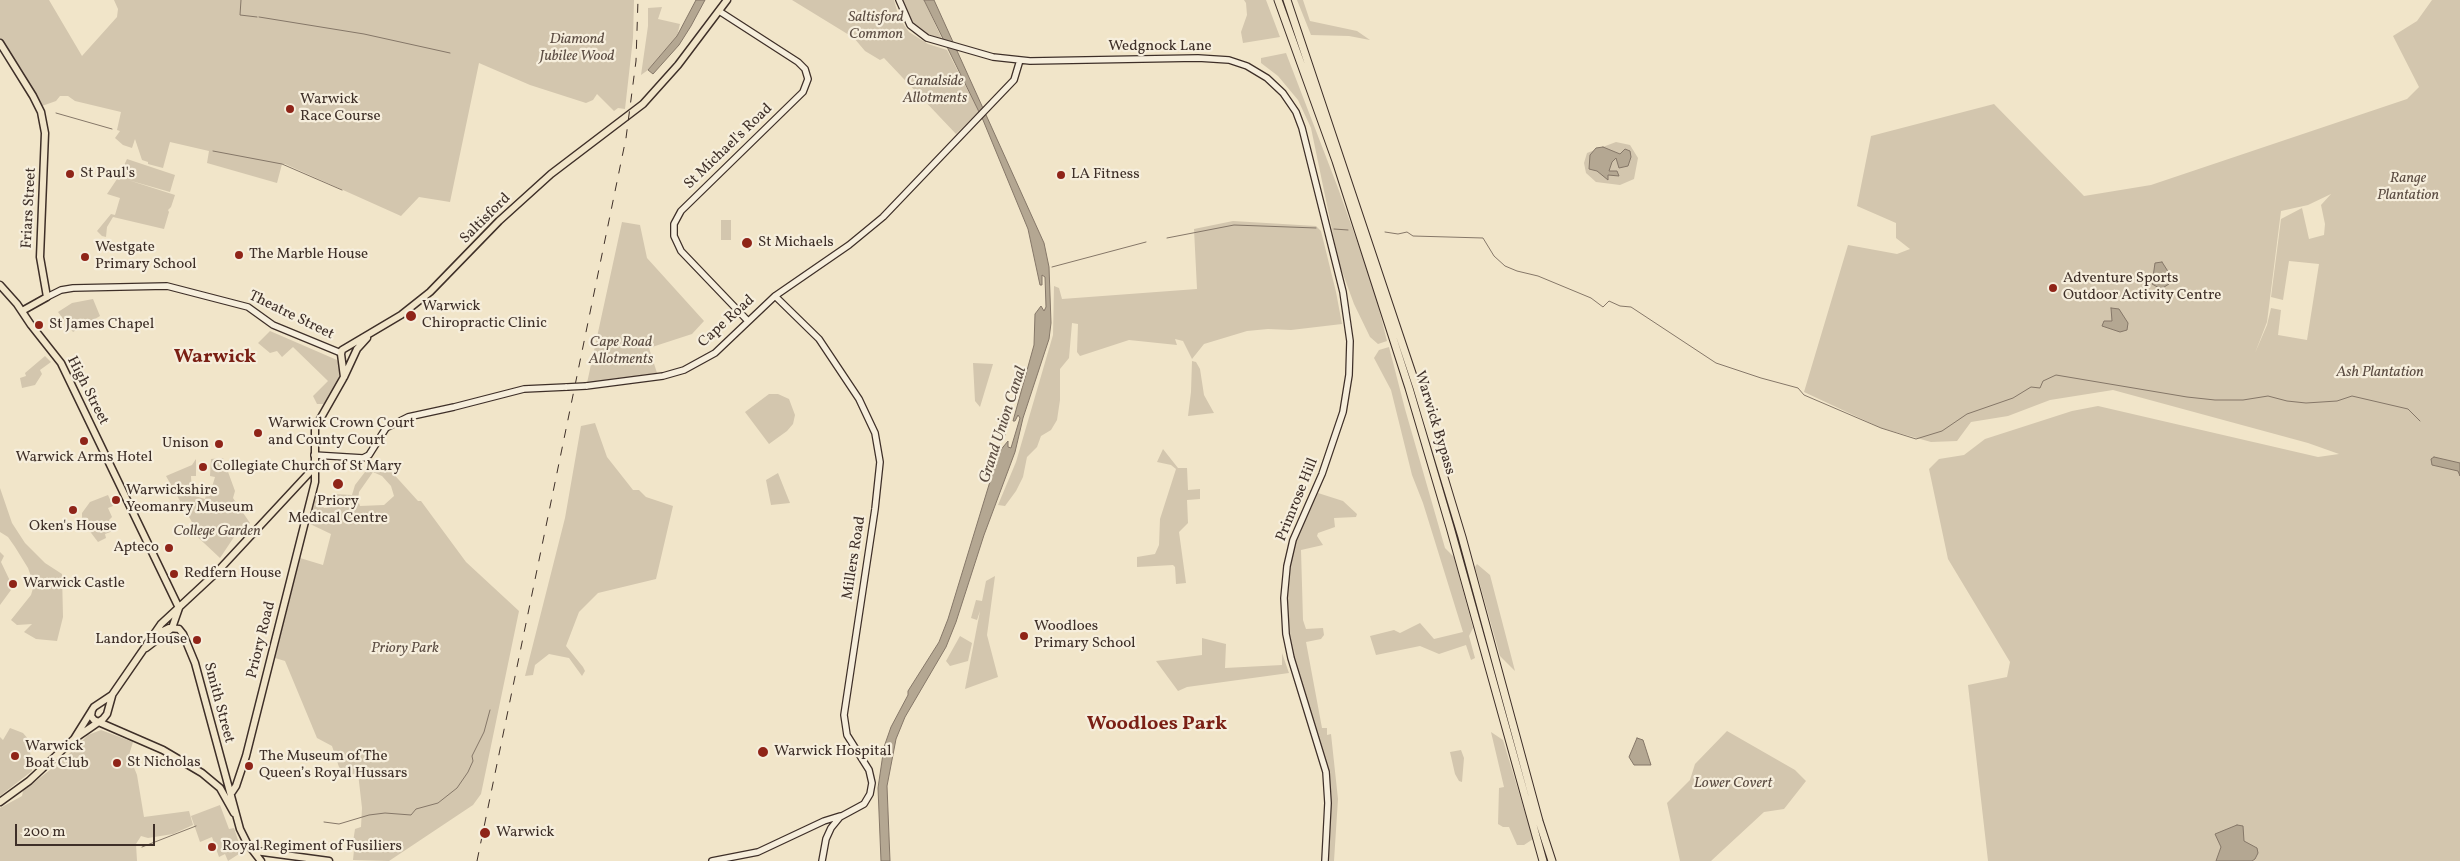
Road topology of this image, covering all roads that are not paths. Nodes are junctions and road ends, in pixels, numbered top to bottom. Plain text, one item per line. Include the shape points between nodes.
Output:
1 (727, 0) edge
2 (899, 0) edge
3 (1278, 0) edge
4 (1288, 0) edge
5 (719, 11) junction
6 (0, 43) edge
7 (1020, 60) junction
8 (1330, 237) joint
9 (0, 285) edge
10 (775, 296) junction
11 (47, 297) junction
12 (22, 311) junction
13 (748, 321) junction
14 (367, 337) junction
15 (343, 353) junction
16 (353, 357) junction
17 (344, 377) junction
18 (314, 457) junction
19 (305, 477) junction
20 (312, 490) junction
21 (178, 608) junction
22 (172, 628) junction
23 (150, 638) junction
24 (140, 654) junction
25 (112, 695) junction
26 (92, 710) junction
27 (99, 722) junction
28 (74, 739) junction
29 (222, 790) junction
30 (232, 792) junction
31 (0, 802) edge
32 (236, 816) junction
33 (842, 816) junction
34 (816, 825) junction
35 (830, 830) junction
36 (255, 851) junction
37 (261, 861) edge
38 (329, 861) edge
39 (712, 861) edge
40 (822, 861) edge
41 (1325, 861) edge
42 (1543, 861) edge
43 (1552, 861) edge

1 - 5 main road, Saltisford
2 - 7 street, Wedgnock Lane via 914,29 938,42 967,51
3 - 42 highway, Warwick Bypass via 1336,162 1409,388
4 - 43 highway, Warwick Bypass via 1420,396
5 - 13 street, St Michael's Road via 798,62 806,69 808,79 803,92 681,211 674,224 674,236 681,251
5 - 14 main road, Saltisford via 667,78 624,120 551,174 499,221 430,292
6 - 11 main road, Friars Street via 33,96 43,120 46,148 40,257
7 - 8 street, Wedgnock Lane via 1212,58 1257,71 1279,88 1298,117
7 - 10 street, Cape Road via 1014,80 866,232
8 - 41 street, Primrose Hill via 1348,319 1351,347 1349,383 1329,456 1293,540 1286,567 1284,598 1289,651 1326,772
9 - 12 main road, High Street
10 - 13 street, Cape Road
10 - 33 street, Millers Road via 828,352 867,412 878,448 878,484 844,715 847,735 868,766 872,784 864,804
11 - 12 main road
11 - 15 street, Theatre Street via 76,288 151,285 173,288 248,307 273,324
12 - 21 main road, High Street via 61,363
13 - 18 street, Cape Road, bridge via 715,353 684,370 659,377 586,386 524,389 408,417 386,428 370,453 363,458
14 - 15 main road
14 - 16 main road, Priory Road
15 - 16 main road via 348,361
15 - 16 main road via 352,350
15 - 17 main road
16 - 17 main road, Priory Road
17 - 18 main road, Priory Road via 314,428
18 - 19 main road via 312,469
18 - 20 main road, Priory Road via 316,475
19 - 20 main road via 311,481
19 - 21 main road via 217,572
20 - 30 main road, Priory Road via 246,756
21 - 22 main road
21 - 23 main road
22 - 23 main road
22 - 24 main road
22 - 30 main road, Smith Street via 181,631 195,663
23 - 24 main road
24 - 25 main road
25 - 26 main road
25 - 27 main road via 107,714
26 - 27 main road via 92,719
26 - 28 main road
27 - 28 main road
27 - 29 main road via 163,750
28 - 31 main road via 29,781
29 - 30 main road
29 - 32 main road
30 - 32 main road, Smith Street
32 - 36 main road via 244,838
33 - 34 street
33 - 35 street, Millers Road
34 - 35 street
34 - 39 street via 750,854
35 - 40 street
36 - 37 main road
36 - 38 main road

